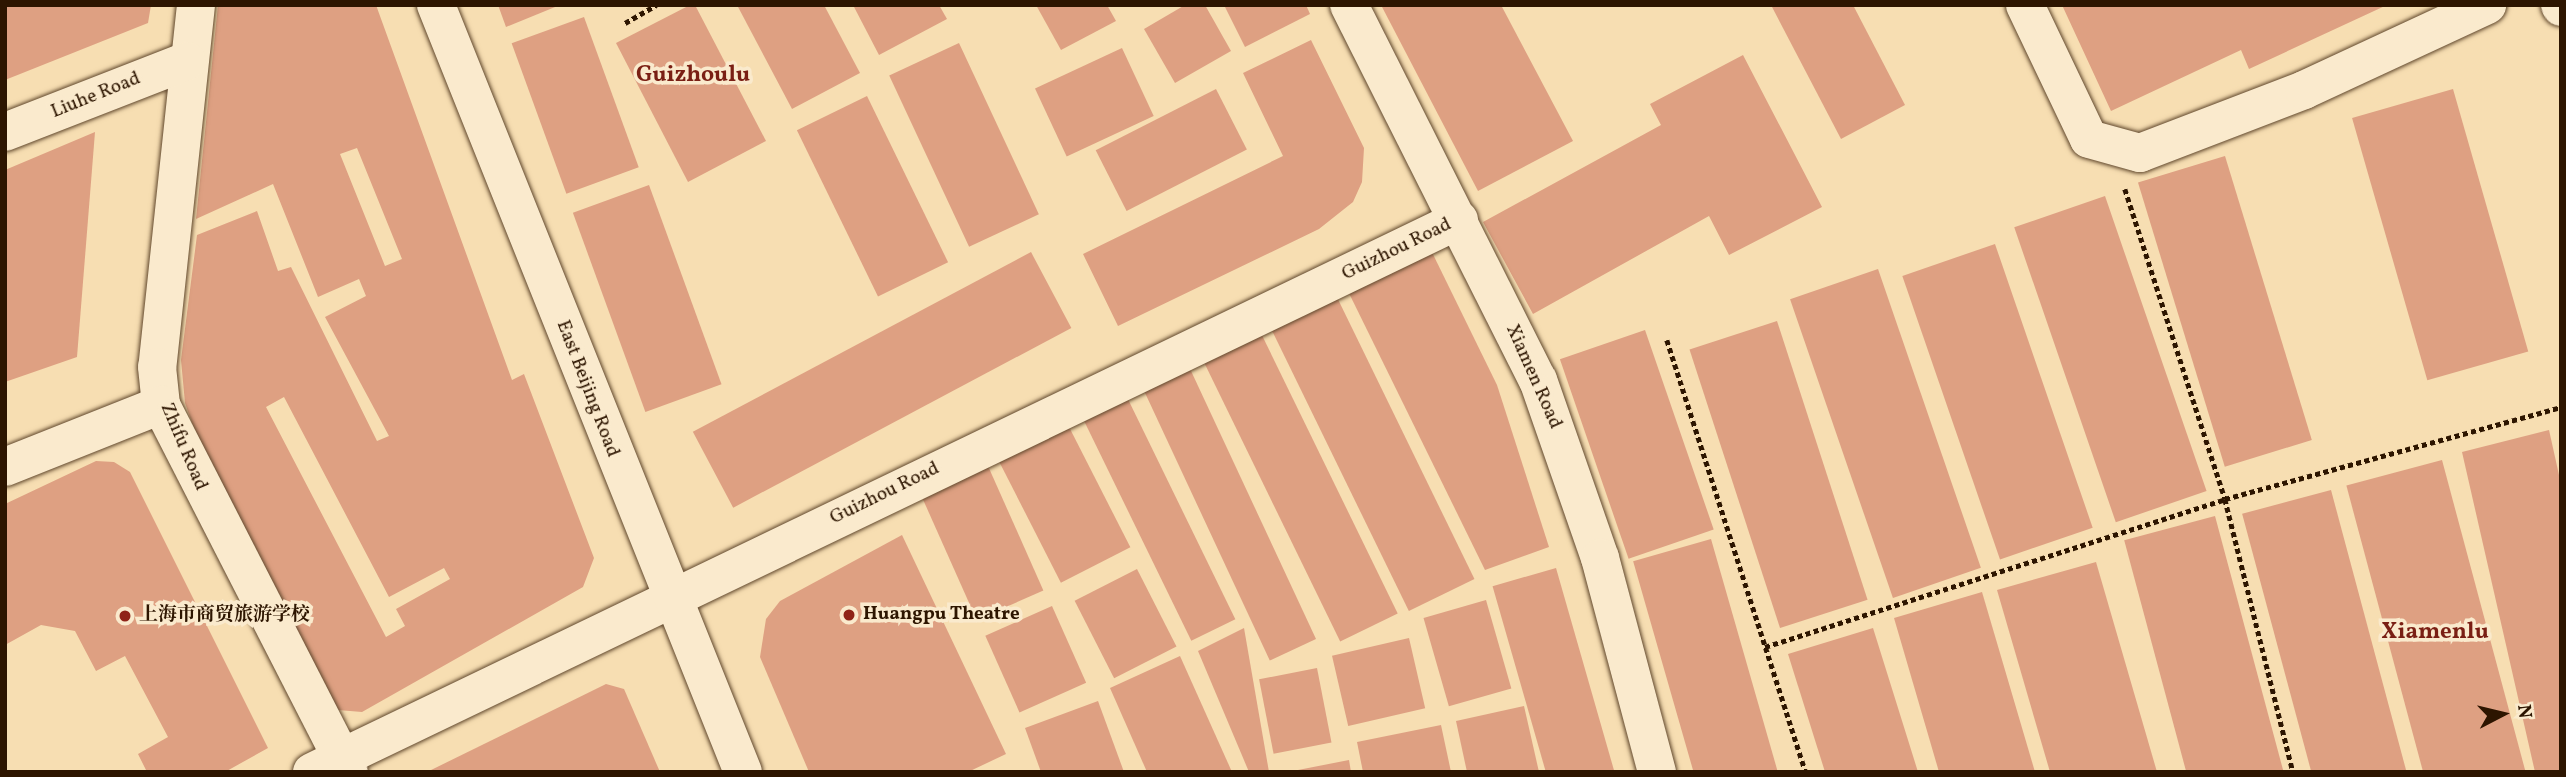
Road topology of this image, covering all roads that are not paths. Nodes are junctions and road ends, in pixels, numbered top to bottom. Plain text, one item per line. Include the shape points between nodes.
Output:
1 (196, 5) edge
2 (436, 5) edge
3 (1349, 5) edge
4 (2025, 5) edge
5 (2487, 5) edge
6 (187, 61) junction
7 (5, 132) edge
8 (1459, 220) junction
9 (161, 405) junction
10 (5, 467) edge
11 (669, 598) junction
12 (334, 767) edge
13 (743, 772) edge
14 (1657, 772) edge

1 - 6 street, Zhifu Road
2 - 11 street, East Beijing Road
3 - 8 street, Xiamen Road
4 - 5 street via 2089,139 2140,153 2304,90
6 - 7 street, Liuhe Road
6 - 9 street, Zhifu Road via 157,368
8 - 11 street, Guizhou Road
8 - 14 street, Xiamen Road via 1538,380 1572,468
9 - 10 street
9 - 12 street, Zhifu Road
11 - 12 street, Guizhou Road
11 - 13 street, East Beijing Road

